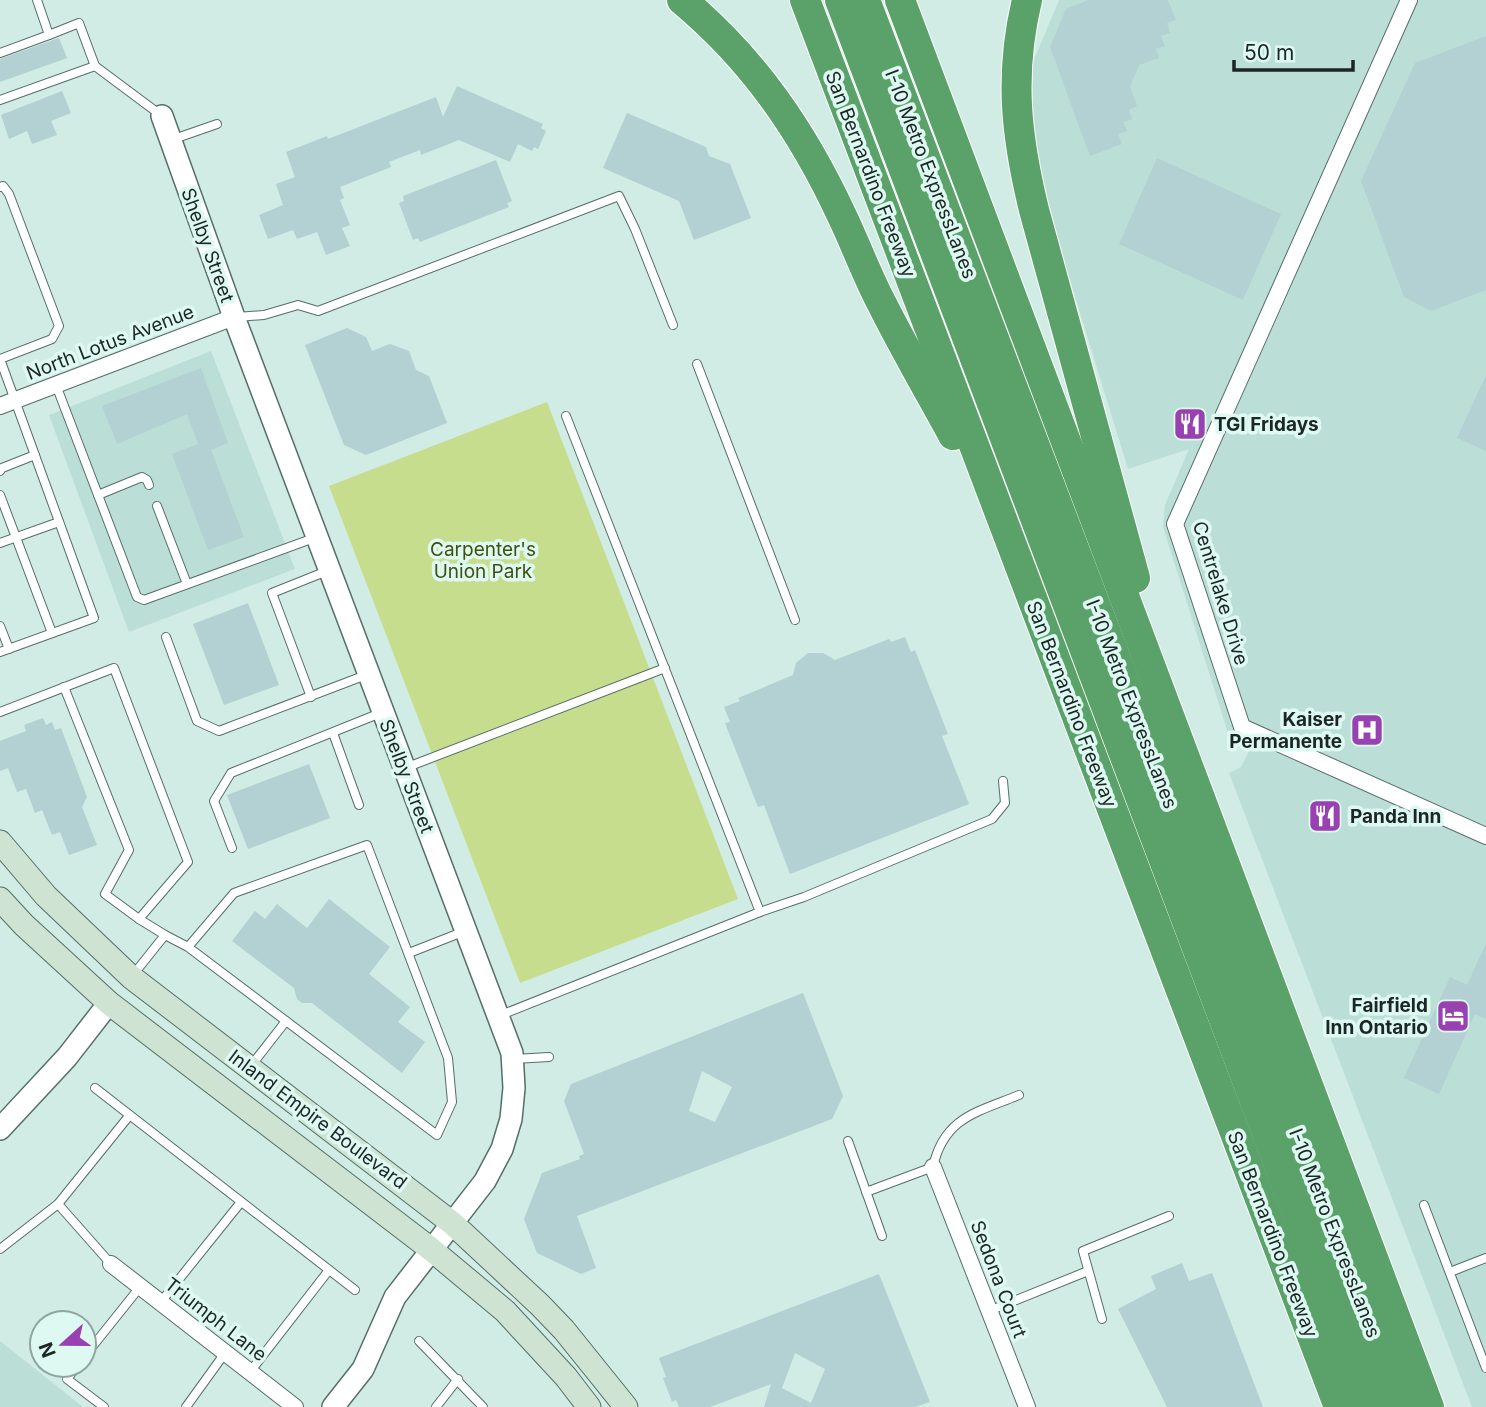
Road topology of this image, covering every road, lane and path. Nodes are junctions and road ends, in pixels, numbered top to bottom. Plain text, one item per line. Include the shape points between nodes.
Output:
1 (37, 0) edge
2 (682, 0) edge
3 (805, 0) edge
4 (840, 0) edge
5 (865, 0) edge
6 (900, 0) edge
7 (1027, 0) edge
8 (1409, 0) edge
9 (49, 35) junction
10 (0, 52) edge
11 (95, 66) junction
12 (0, 100) edge
13 (162, 116) joint
14 (217, 124) dead end
15 (170, 139) junction
16 (0, 187) edge
17 (234, 317) junction
18 (673, 324) dead end
19 (0, 359) edge
20 (697, 364) dead end
21 (56, 385) junction
22 (8, 403) edge
23 (566, 416) dead end
24 (35, 455) junction
25 (0, 471) edge
26 (149, 485) dead end
27 (0, 495) edge
28 (98, 495) junction
29 (157, 506) dead end
30 (59, 522) junction
31 (15, 537) junction
32 (317, 537) junction
33 (1009, 537) junction
34 (0, 543) edge
35 (330, 570) junction
36 (187, 584) junction
37 (796, 620) dead end
38 (0, 626) edge
39 (52, 633) junction
40 (166, 637) dead end
41 (4, 651) edge
42 (1148, 655) junction
43 (665, 668) junction
44 (369, 674) junction
45 (64, 687) junction
46 (311, 697) junction
47 (0, 712) edge
48 (383, 712) junction
49 (333, 733) junction
50 (405, 768) junction
51 (1003, 780) dead end
52 (359, 805) dead end
53 (1486, 836) edge
54 (0, 842) edge
55 (232, 848) dead end
56 (0, 899) edge
57 (760, 912) junction
58 (139, 919) junction
59 (466, 931) junction
60 (165, 934) junction
61 (188, 947) junction
62 (409, 953) junction
63 (131, 977) junction
64 (109, 1003) junction
65 (498, 1016) junction
66 (286, 1021) junction
67 (549, 1057) dead end
68 (512, 1059) junction
69 (250, 1067) junction
70 (95, 1088) dead end
71 (1020, 1095) dead end
72 (129, 1116) junction
73 (0, 1129) edge
74 (848, 1141) dead end
75 (933, 1167) junction
76 (866, 1192) junction
77 (241, 1202) junction
78 (58, 1204) junction
79 (1424, 1205) dead end
80 (1169, 1216) dead end
81 (452, 1223) junction
82 (882, 1236) dead end
83 (0, 1249) edge
84 (432, 1250) junction
85 (1486, 1258) edge
86 (111, 1264) joint
87 (329, 1270) junction
88 (1088, 1271) junction
89 (1450, 1272) junction
90 (140, 1287) junction
91 (355, 1290) dead end
92 (160, 1303) junction
93 (989, 1311) junction
94 (1102, 1319) dead end
95 (98, 1340) edge
96 (419, 1341) dead end
97 (225, 1353) junction
98 (1486, 1368) edge
99 (250, 1372) junction
100 (67, 1379) edge
101 (458, 1379) junction
102 (104, 1407) edge
103 (186, 1407) edge
104 (295, 1407) edge
105 (334, 1407) edge
106 (436, 1407) edge
107 (483, 1407) edge
108 (589, 1407) edge
109 (626, 1407) edge
110 (1027, 1407) edge
111 (1339, 1407) edge
112 (1370, 1407) edge
113 (1401, 1407) edge
114 (1429, 1407) edge

1 - 9 lane
2 - 33 highway via 732,45 791,122 829,189 881,303
3 - 33 highway, San Bernardino Freeway
4 - 112 highway, I-10 Metro ExpressLanes
5 - 113 highway, I-10 Metro ExpressLanes
6 - 42 highway
7 - 42 highway via 1016,68 1020,151 1133,565
8 - 53 street, Centrelake Drive via 1175,524 1242,727
9 - 10 lane
9 - 11 lane via 79,23
11 - 12 lane
11 - 13 lane
13 - 15 street, Shelby Street
14 - 15 lane
15 - 17 street, Shelby Street
16 - 19 lane via 9,194 59,326 52,339
17 - 18 lane via 264,316 298,305 318,311 619,196
17 - 21 street, North Lotus Avenue
17 - 32 street, Shelby Street
19 - 22 lane
20 - 37 lane
21 - 22 street, North Lotus Avenue
21 - 28 lane
22 - 24 lane
23 - 43 lane
24 - 25 lane
24 - 30 lane
26 - 28 lane via 142,477
27 - 31 lane
28 - 36 lane via 137,597 144,600
29 - 36 lane
30 - 31 lane
30 - 39 lane via 94,618
31 - 34 lane
31 - 39 lane
32 - 35 street, Shelby Street
32 - 36 lane
33 - 111 highway, San Bernardino Freeway
35 - 44 street, Shelby Street
35 - 46 lane via 272,593
38 - 41 lane
39 - 41 lane
40 - 46 lane via 197,721 219,731
42 - 114 highway
43 - 50 lane
43 - 57 lane
44 - 46 lane
44 - 48 street, Shelby Street
45 - 47 lane
45 - 58 lane via 129,850 105,894
45 - 58 lane via 114,668 188,862
48 - 49 lane
48 - 50 street, Shelby Street
49 - 52 lane
49 - 55 lane via 230,773 214,801
50 - 59 street, Shelby Street
51 - 57 lane via 1005,803 992,820
54 - 63 main road, Inland Empire Boulevard via 46,896
56 - 64 main road, Inland Empire Boulevard
57 - 65 lane
58 - 60 lane
59 - 62 lane
59 - 65 street, Shelby Street
60 - 61 lane
60 - 63 lane
61 - 62 lane via 234,893 367,845
61 - 66 lane
62 - 66 lane via 448,1058 452,1102 437,1135
63 - 64 main road
63 - 69 main road, Inland Empire Boulevard
64 - 73 street via 67,1057
64 - 84 main road, Inland Empire Boulevard
65 - 68 street, Shelby Street
66 - 69 lane
67 - 68 lane
68 - 81 street, Shelby Street via 512,1109 502,1149 485,1181
69 - 81 main road, Inland Empire Boulevard
70 - 72 lane
71 - 75 lane via 962,1119 937,1146
72 - 77 lane
72 - 78 lane
74 - 76 lane
75 - 76 lane
75 - 93 street, Sedona Court
76 - 82 lane
77 - 87 lane
77 - 92 lane
78 - 83 lane
78 - 86 lane
79 - 89 lane
80 - 88 lane via 1083,1251
81 - 84 street, Shelby Street
81 - 109 main road, Inland Empire Boulevard via 564,1330
84 - 105 street, Shelby Street via 395,1297 363,1369
84 - 108 main road, Inland Empire Boulevard via 505,1311
85 - 89 lane
86 - 90 street, Triumph Lane
87 - 91 lane
87 - 99 lane
88 - 93 lane
88 - 94 lane
89 - 98 lane
90 - 92 street, Triumph Lane
90 - 95 lane
92 - 97 street, Triumph Lane
93 - 110 street, Sedona Court
96 - 101 lane
97 - 99 street, Triumph Lane
97 - 103 lane
99 - 104 street, Triumph Lane
100 - 102 lane
101 - 106 lane
101 - 107 lane

